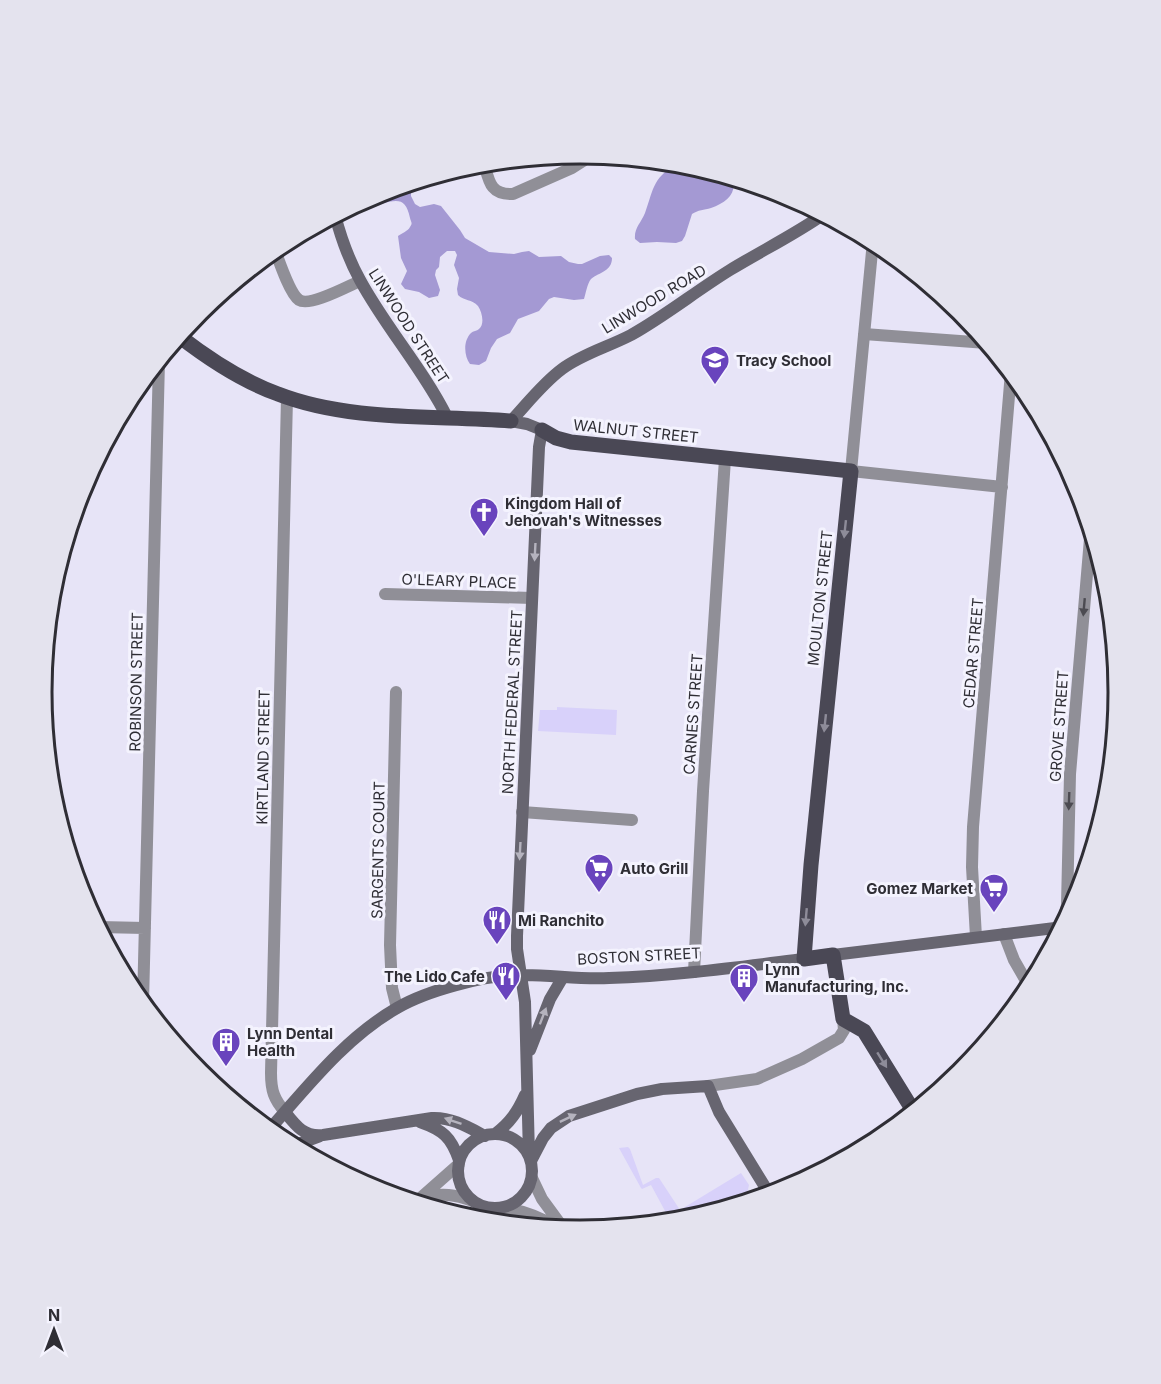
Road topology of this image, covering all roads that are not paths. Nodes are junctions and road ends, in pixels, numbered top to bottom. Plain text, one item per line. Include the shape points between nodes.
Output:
1 (578, 164) edge
2 (487, 173) edge
3 (816, 219) edge
4 (338, 223) edge
5 (872, 252) edge
6 (279, 259) edge
7 (360, 281) junction
8 (864, 334) junction
9 (186, 341) edge
10 (975, 342) edge
11 (159, 375) edge
12 (1010, 386) edge
13 (287, 398) junction
14 (447, 417) junction
15 (511, 421) junction
16 (542, 430) junction
17 (725, 459) junction
18 (851, 471) junction
19 (1002, 487) junction
20 (1089, 549) edge
21 (385, 594) dead end
22 (532, 598) junction
23 (396, 692) dead end
24 (522, 812) junction
25 (633, 820) dead end
26 (1066, 898) edge
27 (108, 927) edge
28 (145, 928) junction
29 (1052, 929) edge
30 (1004, 934) junction
31 (976, 937) junction
32 (832, 955) junction
33 (804, 959) junction
34 (693, 972) junction
35 (521, 975) junction
36 (563, 977) junction
37 (1024, 978) edge
38 (143, 988) edge
39 (397, 1008) junction
40 (843, 1019) junction
41 (527, 1057) junction
42 (708, 1086) junction
43 (527, 1091) junction
44 (910, 1105) edge
45 (285, 1113) junction
46 (419, 1122) junction
47 (276, 1123) edge
48 (323, 1135) junction
49 (490, 1135) junction
50 (304, 1142) edge
51 (530, 1158) junction
52 (459, 1162) junction
53 (532, 1178) junction
54 (765, 1186) edge
55 (423, 1196) edge
56 (429, 1198) edge
57 (473, 1201) junction
58 (505, 1208) junction
59 (540, 1218) edge
60 (556, 1219) edge

1 - 2 street via 510,195 492,188
3 - 15 main road, LINWOOD ROAD via 640,329 564,367
4 - 7 main road, LINWOOD STREET
5 - 8 street, MOULTON STREET
6 - 7 street via 293,293 303,302
7 - 14 main road, LINWOOD STREET
8 - 10 street
8 - 18 street, MOULTON STREET
9 - 13 main road, WALNUT STREET via 234,374
11 - 28 street, ROBINSON STREET
12 - 19 street, CEDAR STREET
13 - 14 main road, WALNUT STREET via 350,412
13 - 45 street, KIRTLAND STREET via 271,1073 275,1098
14 - 15 main road, WALNUT STREET
15 - 16 main road, WALNUT STREET
16 - 17 main road, WALNUT STREET via 571,442
16 -> 22 main road, NORTH FEDERAL STREET
17 - 18 main road, WALNUT STREET
17 - 34 street, CARNES STREET
18 - 19 street, WALNUT STREET
18 -> 33 main road, MOULTON STREET
19 - 31 street, CEDAR STREET via 973,828
20 -> 26 street, GROVE STREET via 1070,774
21 - 22 street, O'LEARY PLACE
22 - 24 main road, NORTH FEDERAL STREET
23 - 39 street, SARGENTS COURT via 390,945
24 - 25 street
24 -> 35 main road, NORTH FEDERAL STREET via 517,936
27 - 28 street
28 - 38 street, ROBINSON STREET
29 - 30 main road, BOSTON STREET
30 - 31 main road, BOSTON STREET
30 - 37 street
31 - 32 main road, BOSTON STREET
32 - 33 main road, BOSTON STREET
32 - 40 main road
33 - 34 main road, BOSTON STREET
34 - 36 main road, BOSTON STREET
35 - 36 main road, BOSTON STREET
35 - 39 main road, BOSTON STREET via 462,984
35 - 41 main road, NORTH FEDERAL STREET
41 -> 36 main road
39 - 45 main road, BOSTON STREET via 341,1051
40 - 42 street via 844,1030 839,1038 792,1063 756,1079
40 -> 44 main road via 864,1032
41 - 43 main road, NORTH FEDERAL STREET
51 -> 42 main road via 551,1128 569,1116 643,1093
42 - 54 main road via 719,1112
43 - 49 main road via 514,1117
43 - 51 main road, NORTH FEDERAL STREET
45 - 47 main road, BOSTON STREET
45 - 48 main road via 305,1133
46 - 48 main road
49 -> 46 main road via 447,1119
46 - 52 main road via 443,1132
48 - 50 main road
49 - 51 main road via 513,1138
49 - 52 main road via 475,1140
51 - 53 main road
52 - 55 street
52 - 57 main road via 460,1185
53 - 58 main road via 523,1197
53 - 60 street
56 - 57 street via 441,1194
57 - 58 main road via 488,1208
58 - 59 street

